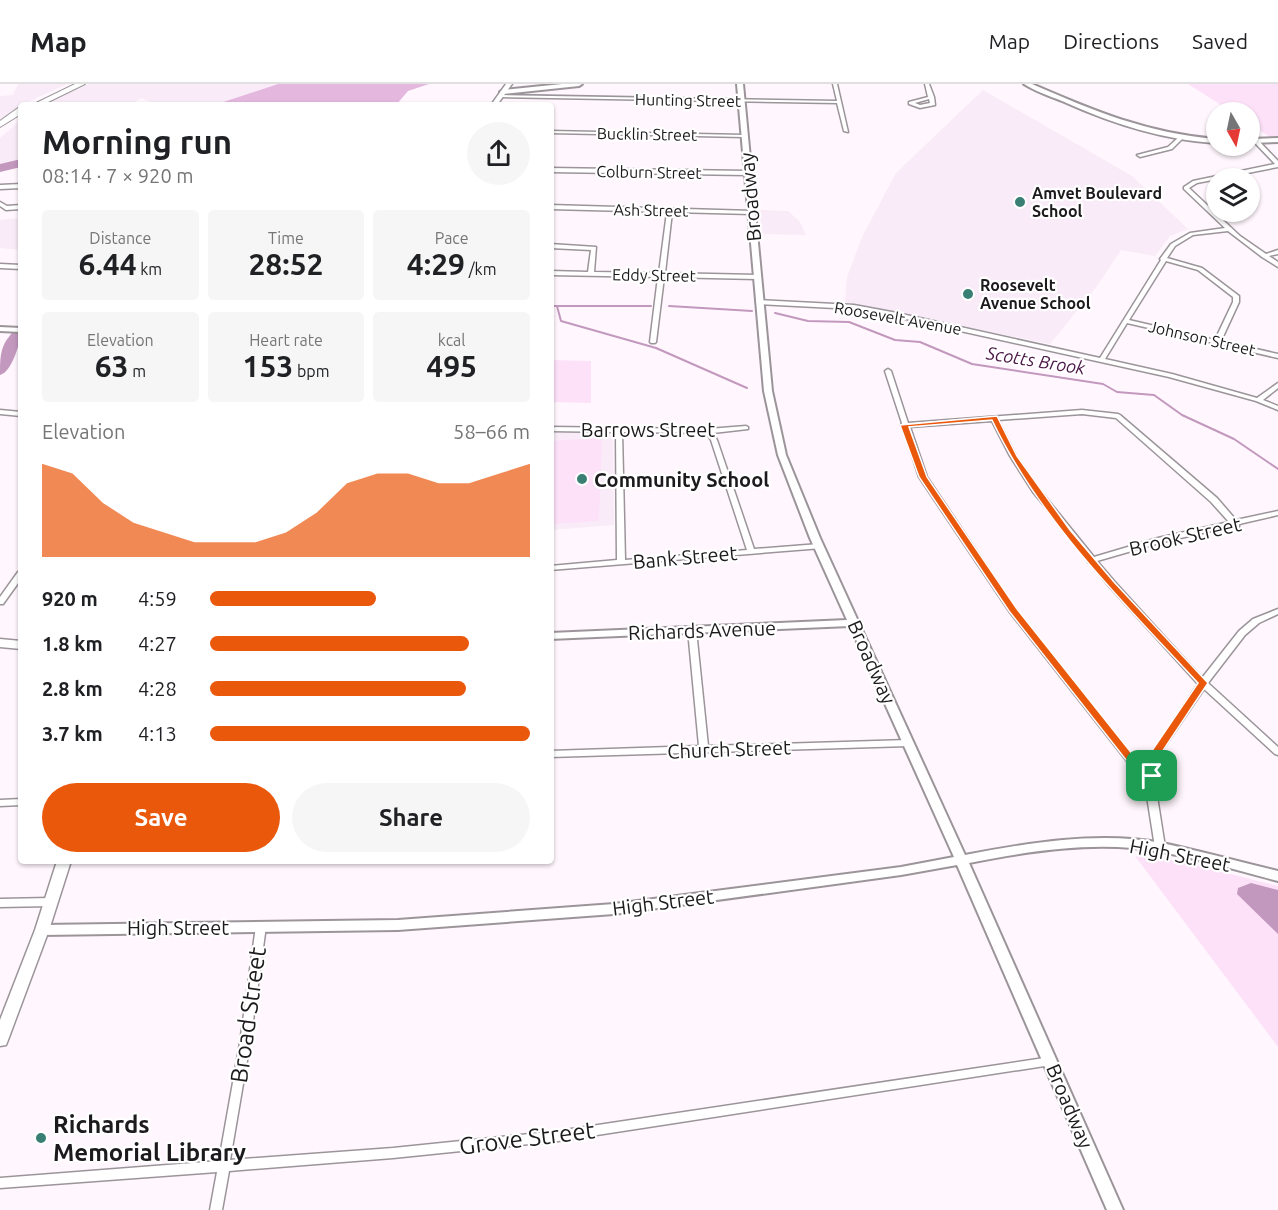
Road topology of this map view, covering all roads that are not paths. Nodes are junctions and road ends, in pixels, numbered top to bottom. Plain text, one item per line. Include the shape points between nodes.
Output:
1 (70, 84) edge
2 (81, 84) edge
3 (509, 84) edge
4 (579, 84) edge
5 (740, 84) edge
6 (835, 84) edge
7 (927, 84) edge
8 (1027, 84) edge
9 (502, 94) junction
10 (932, 97) dead end
11 (741, 101) junction
12 (35, 102) edge
13 (42, 102) edge
14 (496, 102) edge
15 (839, 102) junction
16 (18, 113) edge
17 (2, 124) edge
18 (846, 131) dead end
19 (554, 132) edge
20 (744, 136) junction
21 (1181, 138) junction
22 (1206, 140) edge
23 (1278, 140) edge
24 (1260, 141) edge
25 (1260, 147) edge
26 (1140, 155) dead end
27 (1278, 164) edge
28 (554, 170) edge
29 (747, 174) junction
30 (18, 186) edge
31 (0, 187) edge
32 (0, 204) edge
33 (18, 207) edge
34 (554, 207) edge
35 (670, 210) junction
36 (751, 212) junction
37 (1229, 229) junction
38 (554, 246) edge
39 (1278, 252) edge
40 (1264, 255) junction
41 (1163, 259) junction
42 (1278, 265) edge
43 (0, 266) edge
44 (18, 267) edge
45 (554, 273) edge
46 (591, 273) junction
47 (660, 275) junction
48 (757, 277) junction
49 (759, 302) junction
50 (1126, 321) junction
51 (0, 329) edge
52 (18, 330) edge
53 (1218, 340) junction
54 (653, 342) dead end
55 (1278, 356) edge
56 (1102, 359) junction
57 (888, 371) dead end
58 (1278, 385) edge
59 (1258, 400) junction
60 (1278, 408) edge
61 (0, 412) edge
62 (1107, 412) joint
63 (18, 414) edge
64 (994, 418) junction
65 (904, 425) junction
66 (746, 428) dead end
67 (554, 429) edge
68 (620, 429) junction
69 (708, 431) junction
70 (1278, 513) edge
71 (1236, 525) junction
72 (819, 546) junction
73 (751, 551) junction
74 (1091, 560) junction
75 (621, 562) junction
76 (554, 568) edge
77 (18, 578) edge
78 (0, 602) edge
79 (1278, 611) edge
80 (854, 623) junction
81 (692, 630) junction
82 (554, 636) edge
83 (0, 643) edge
84 (18, 645) edge
85 (1203, 683) junction
86 (909, 743) junction
87 (704, 750) junction
88 (1278, 752) edge
89 (554, 754) edge
90 (1152, 776) junction
91 (18, 802) edge
92 (0, 803) edge
93 (1160, 847) junction
94 (962, 860) junction
95 (63, 864) edge
96 (1278, 876) edge
97 (50, 902) junction
98 (0, 903) edge
99 (261, 926) junction
100 (42, 930) junction
101 (0, 1040) edge
102 (1051, 1061) junction
103 (224, 1167) junction
104 (0, 1183) edge
105 (216, 1210) edge
106 (1115, 1210) edge

1 - 12 main road
2 - 13 main road
3 - 9 main road
4 - 9 street
5 - 11 street, Broadway
6 - 15 street
7 - 10 street
8 - 21 street via 1128,127
9 - 11 street, Hunting Street
9 - 14 main road
11 - 15 street, Hunting Street
11 - 20 street, Broadway
15 - 18 street
16 - 17 main road
19 - 20 street, Bucklin Street
20 - 29 street, Broadway
21 - 22 street
21 - 26 street via 1170,148
23 - 24 street
25 - 27 street
27 - 37 street via 1187,186
28 - 29 street, Colburn Street
29 - 36 street, Broadway
30 - 31 street
32 - 33 street
34 - 35 street, Ash Street
35 - 36 street, Ash Street
35 - 47 street
36 - 48 street, Broadway
37 - 40 street
37 - 41 street via 1186,236
38 - 46 street via 594,248
39 - 40 street
40 - 42 street
41 - 50 street
41 - 53 street via 1200,269 1236,296
43 - 44 street
45 - 46 street, Eddy Street
46 - 47 street, Eddy Street
47 - 48 street, Eddy Street
47 - 54 street
48 - 49 street, Broadway
49 - 56 street, Roosevelt Avenue via 854,307
49 - 72 street, Broadway via 775,434
50 - 53 street, Johnson Street
50 - 56 street
51 - 52 street
53 - 55 street, Johnson Street
56 - 59 street, Roosevelt Avenue
57 - 65 street
58 - 59 street
59 - 60 street, Roosevelt Avenue
61 - 63 street
62 - 64 street
62 - 71 street via 1128,422
64 - 65 street
64 - 74 street via 1036,490
65 - 90 street via 923,477 1013,611 1133,763
66 - 69 street, Barrows Street
67 - 68 street, Barrows Street
68 - 69 street, Barrows Street
68 - 75 street
69 - 73 street
70 - 71 street, Brook Street
71 - 74 street, Brook Street via 1161,540
72 - 73 street, Bank Street
72 - 80 street, Broadway
73 - 75 street, Bank Street
74 - 85 street
75 - 76 street, Bank Street
77 - 78 street
79 - 85 street via 1246,628
80 - 81 street, Richards Avenue
80 - 86 street, Broadway
81 - 82 street, Richards Avenue
81 - 87 street
83 - 84 main road
85 - 88 street
85 - 90 street via 1155,755
86 - 87 street, Church Street
86 - 94 street, Broadway
87 - 89 street, Church Street
90 - 93 street
91 - 92 street
93 - 94 street, High Street via 1063,844
93 - 96 street, High Street
94 - 99 street, High Street via 614,909 398,925
94 - 102 street, Broadway
95 - 97 main road
97 - 98 street
97 - 100 main road
99 - 100 street, High Street
99 - 103 street, Broad Street
100 - 101 main road
102 - 103 street, Grove Street via 558,1136
102 - 106 street, Broadway
103 - 104 street, Grove Street
103 - 105 street, Broad Street

